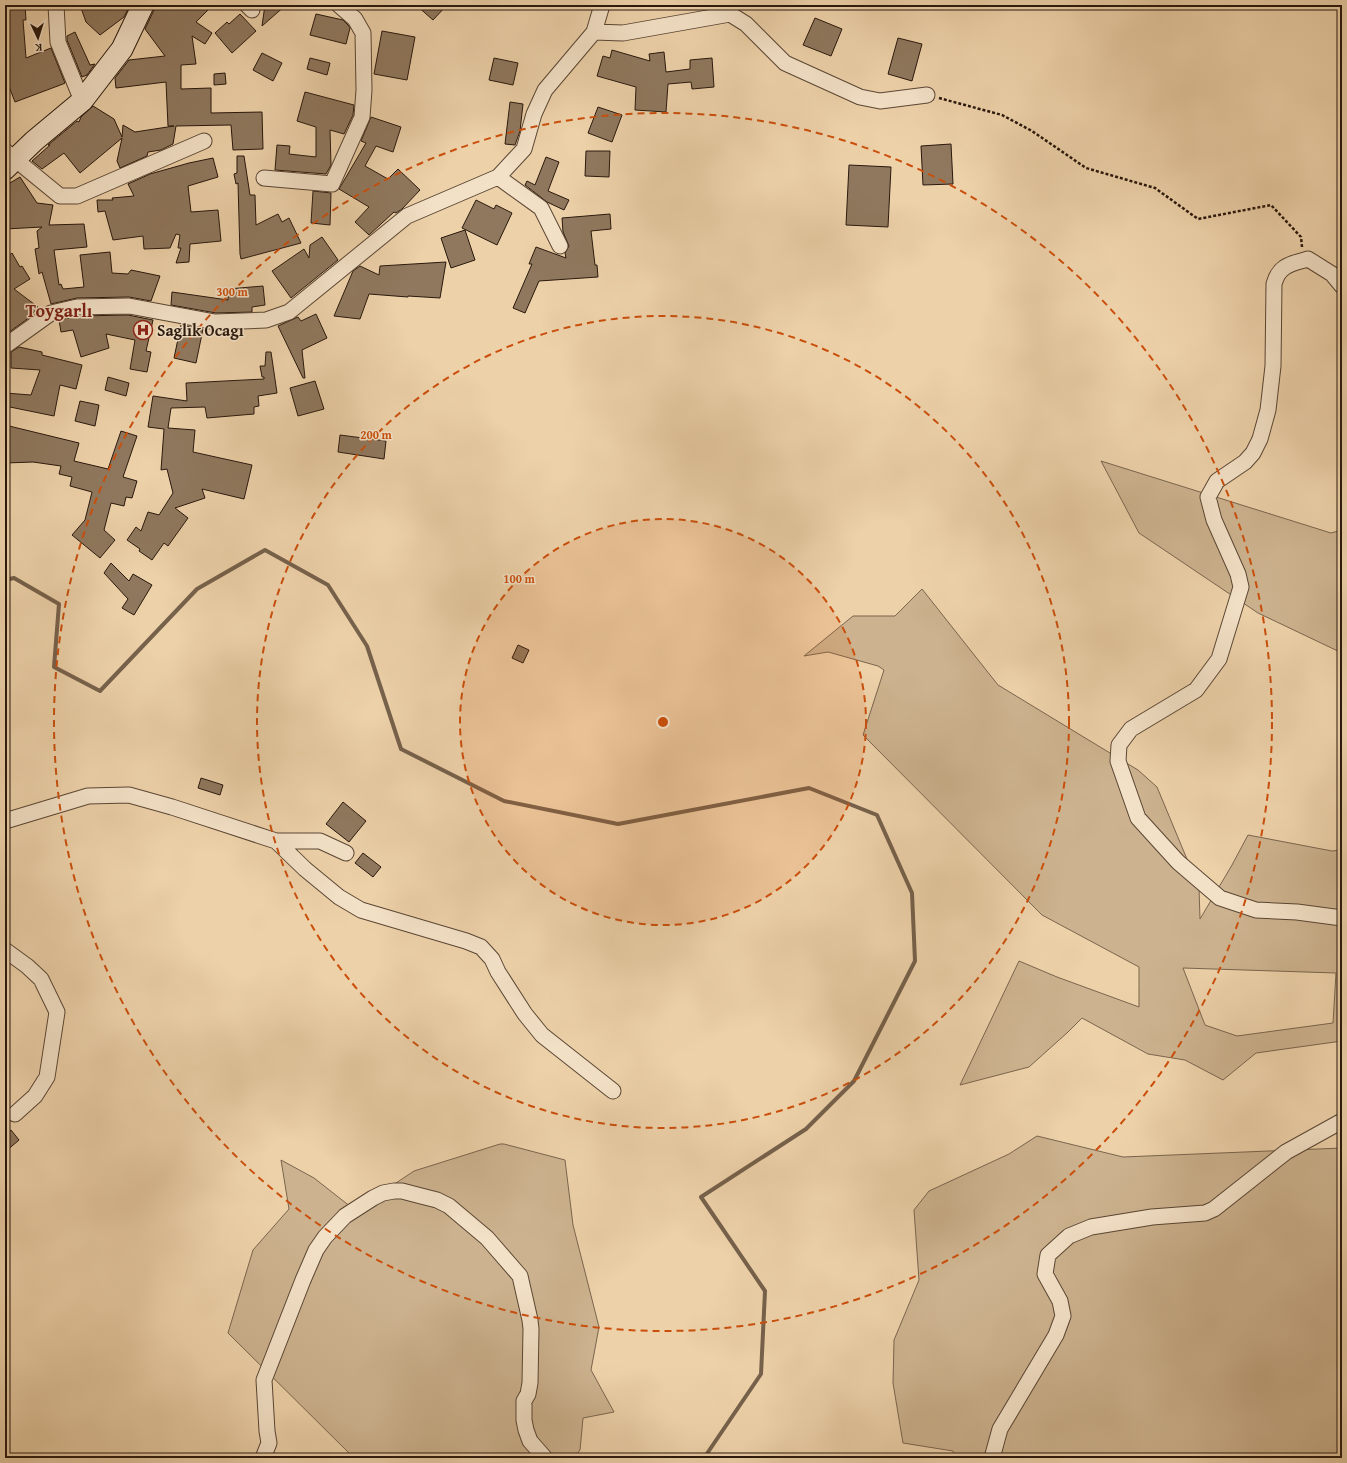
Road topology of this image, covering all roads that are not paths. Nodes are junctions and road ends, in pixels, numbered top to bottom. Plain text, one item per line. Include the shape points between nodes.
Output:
1 (56, 5) edge
2 (143, 5) edge
3 (339, 5) edge
4 (602, 5) edge
5 (594, 32) junction
6 (927, 95) road end
7 (82, 101) junction
8 (204, 141) dead end
9 (8, 160) edge
10 (498, 177) junction
11 (264, 178) dead end
12 (560, 246) dead end
13 (1342, 286) edge
14 (5, 346) edge
15 (5, 821) edge
16 (276, 842) junction
17 (346, 853) dead end
18 (1342, 918) edge
19 (5, 950) edge
20 (613, 1091) dead end
21 (15, 1114) dead end
22 (1342, 1121) edge
23 (263, 1458) edge
24 (545, 1458) edge
25 (992, 1458) edge

1 - 7 street via 58,42
2 - 7 street via 122,49
3 - 11 street via 355,19 363,33 362,117 332,184
4 - 5 street
5 - 6 street via 623,34 730,14 746,24 785,63 860,97 880,102
5 - 10 street via 545,90 534,114 524,149
7 - 9 street
8 - 9 street via 77,196 60,196
10 - 12 street via 541,208
10 - 14 street via 407,216 290,312 266,320 215,322 129,306 77,307 51,313
13 - 18 street via 1332,274 1308,259 1287,264 1276,275 1273,366 1268,410 1260,439 1245,462 1217,481 1208,498 1214,520 1238,574 1241,587 1219,659 1196,690 1131,729 1118,745 1118,761 1138,818 1178,862 1220,898 1256,910
15 - 16 street via 88,796 129,795
16 - 17 street via 320,841
16 - 20 street via 339,897 361,910 466,941 481,948 492,959 538,1031
19 - 21 street via 40,979 58,1012 47,1077 35,1096
22 - 25 street via 1286,1152 1214,1209 1205,1213 1152,1217 1091,1227 1068,1236 1048,1255 1045,1274 1060,1301 1063,1316 1056,1334 1000,1429
23 - 24 street via 269,1443 264,1380 316,1250 345,1216 373,1198 394,1191 424,1196 449,1206 487,1238 520,1276 530,1324 530,1383 524,1401 524,1420 530,1441

